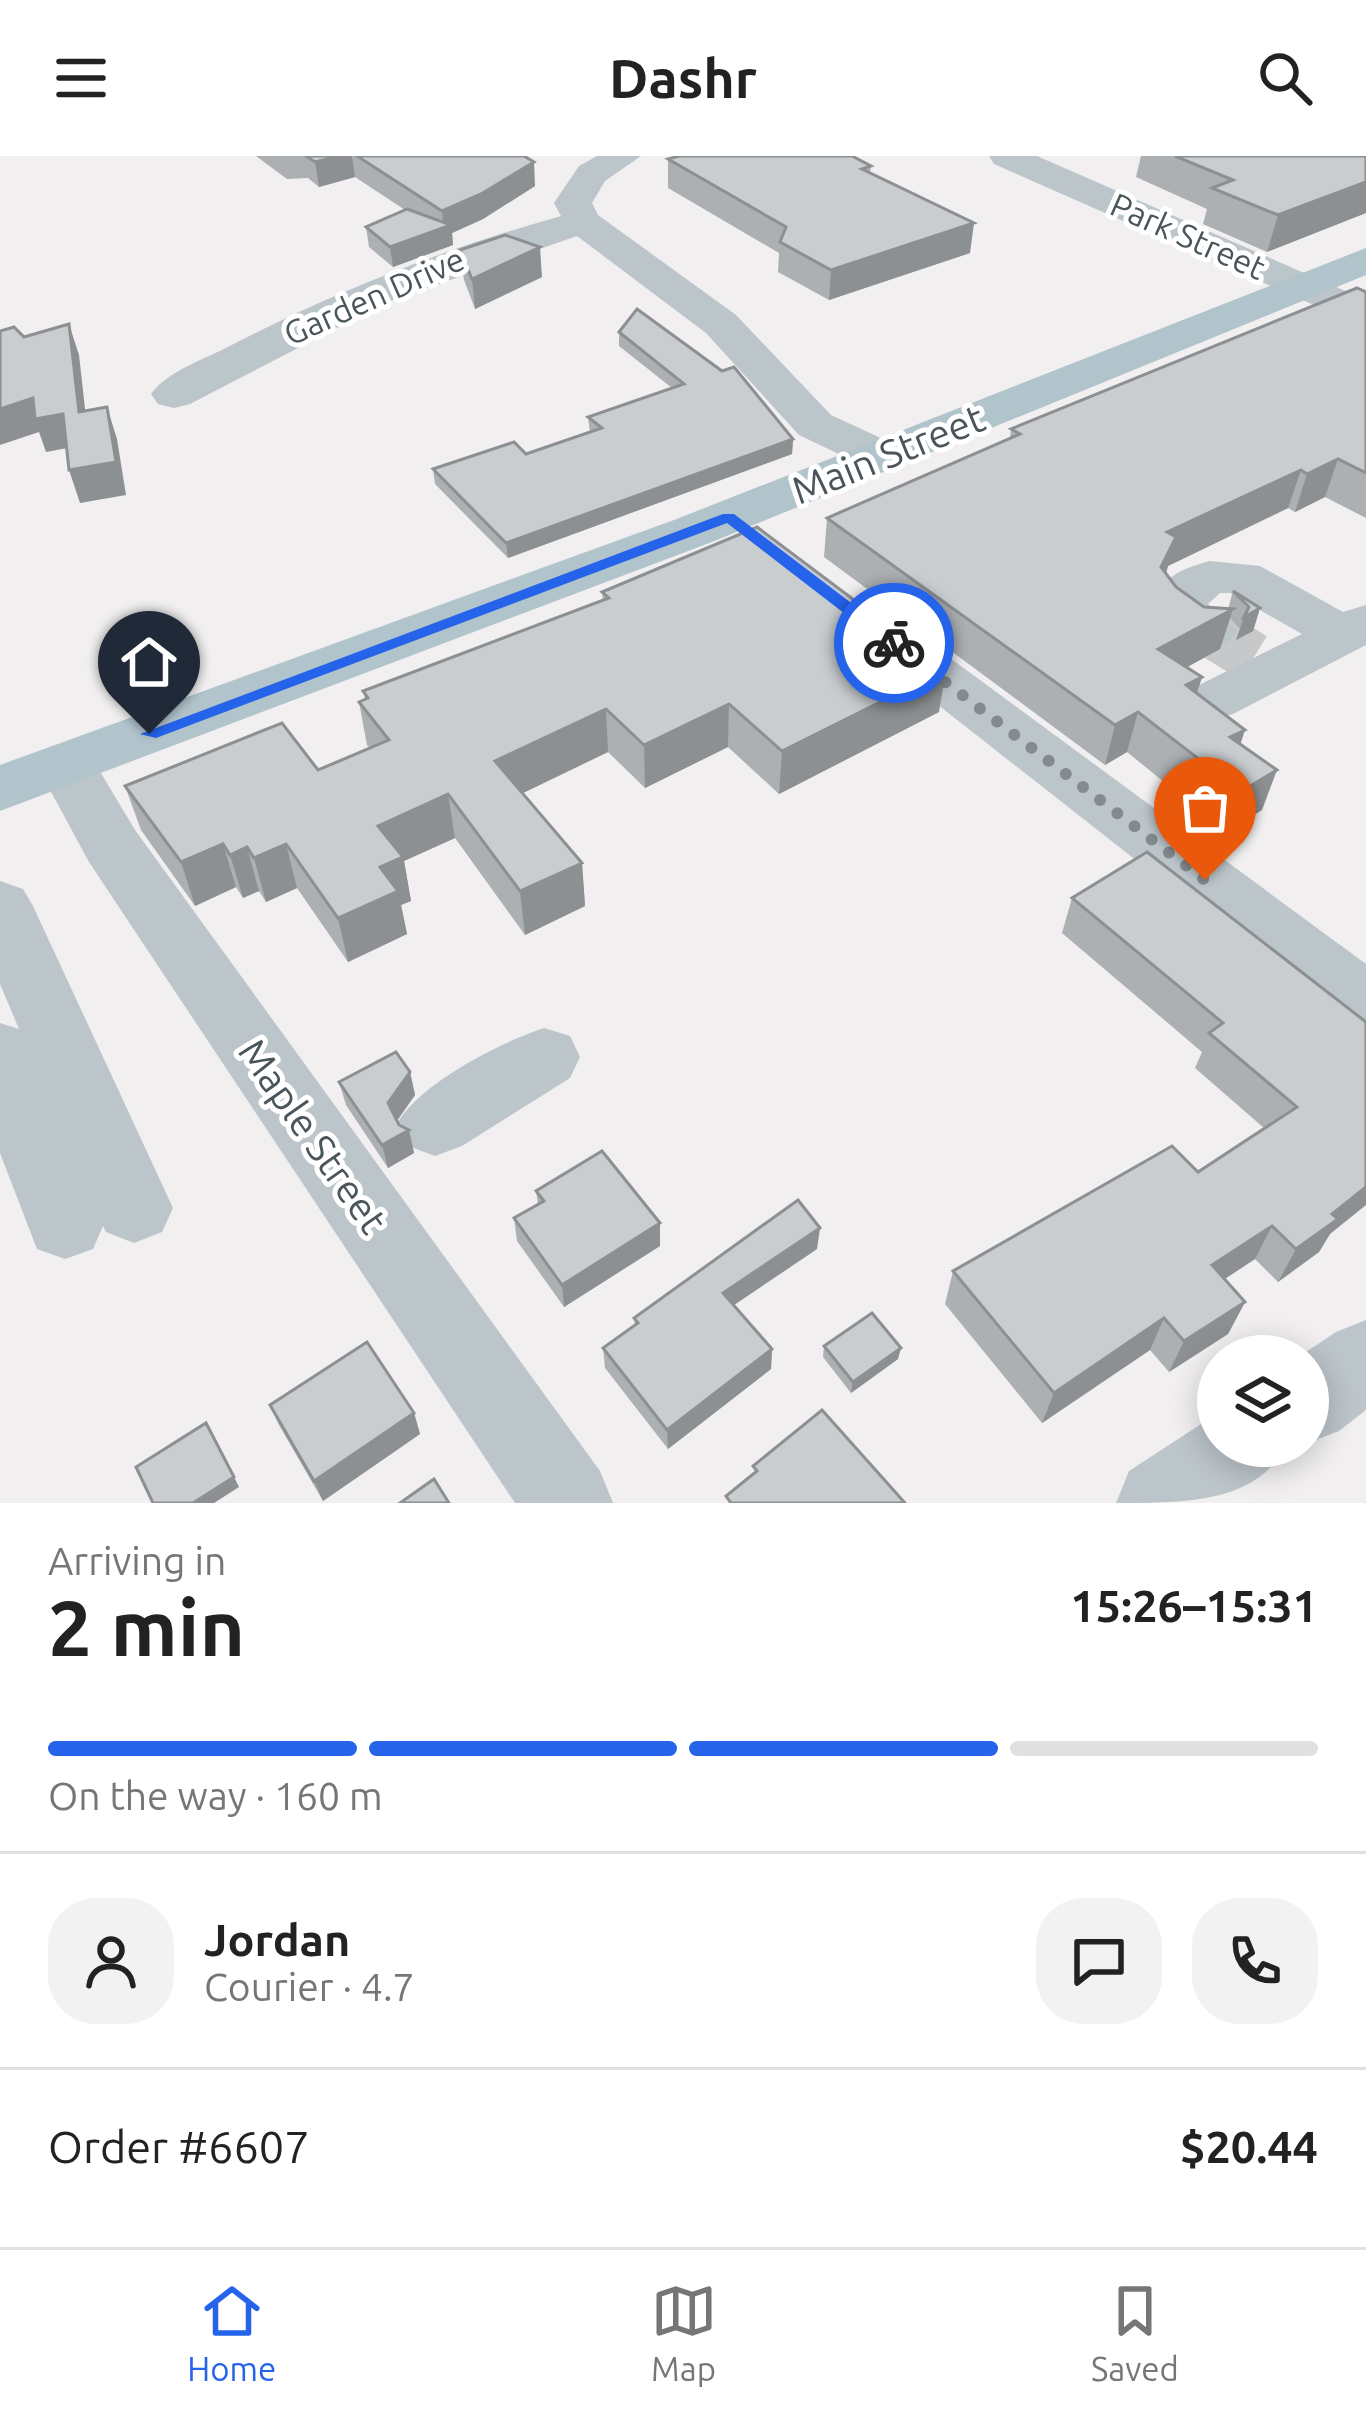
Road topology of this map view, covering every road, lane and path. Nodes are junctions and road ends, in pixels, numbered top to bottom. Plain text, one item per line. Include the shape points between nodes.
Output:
1 (623, 156) edge
2 (1007, 156) edge
3 (583, 222) junction
4 (1366, 260) edge
5 (1303, 286) junction
6 (1366, 315) edge
7 (173, 394) dead end
8 (883, 457) junction
9 (729, 517) junction
10 (783, 558) edge
11 (837, 599) edge
12 (1355, 628) edge
13 (1210, 631) tunnel mouth
14 (1213, 701) edge
15 (33, 776) edge
16 (0, 906) edge
17 (0, 974) edge
18 (1366, 1002) edge
19 (537, 1048) dead end
20 (0, 1052) edge
21 (428, 1114) dead end
22 (100, 1216) junction
23 (1366, 1360) edge
24 (1329, 1386) edge
25 (1213, 1467) edge
26 (568, 1503) edge
27 (1161, 1503) edge

1 - 3 street via 592,174 573,203
2 - 5 street, Park Street
3 - 7 street, Garden Drive via 438,265
3 - 8 street via 722,324 815,425
4 - 5 main road, Main Street
5 - 6 street, Park Street
5 - 8 main road, Main Street
8 - 9 main road, Main Street
9 - 10 street
9 - 15 main road, Main Street
11 - 18 street
12 - 13 street via 1241,577 1210,577 1184,590 1180,604
12 - 14 street
15 - 26 street, Maple Street via 112,846
16 - 22 street
17 - 22 street
19 - 21 street
20 - 22 street
23 - 24 street
25 - 27 street

